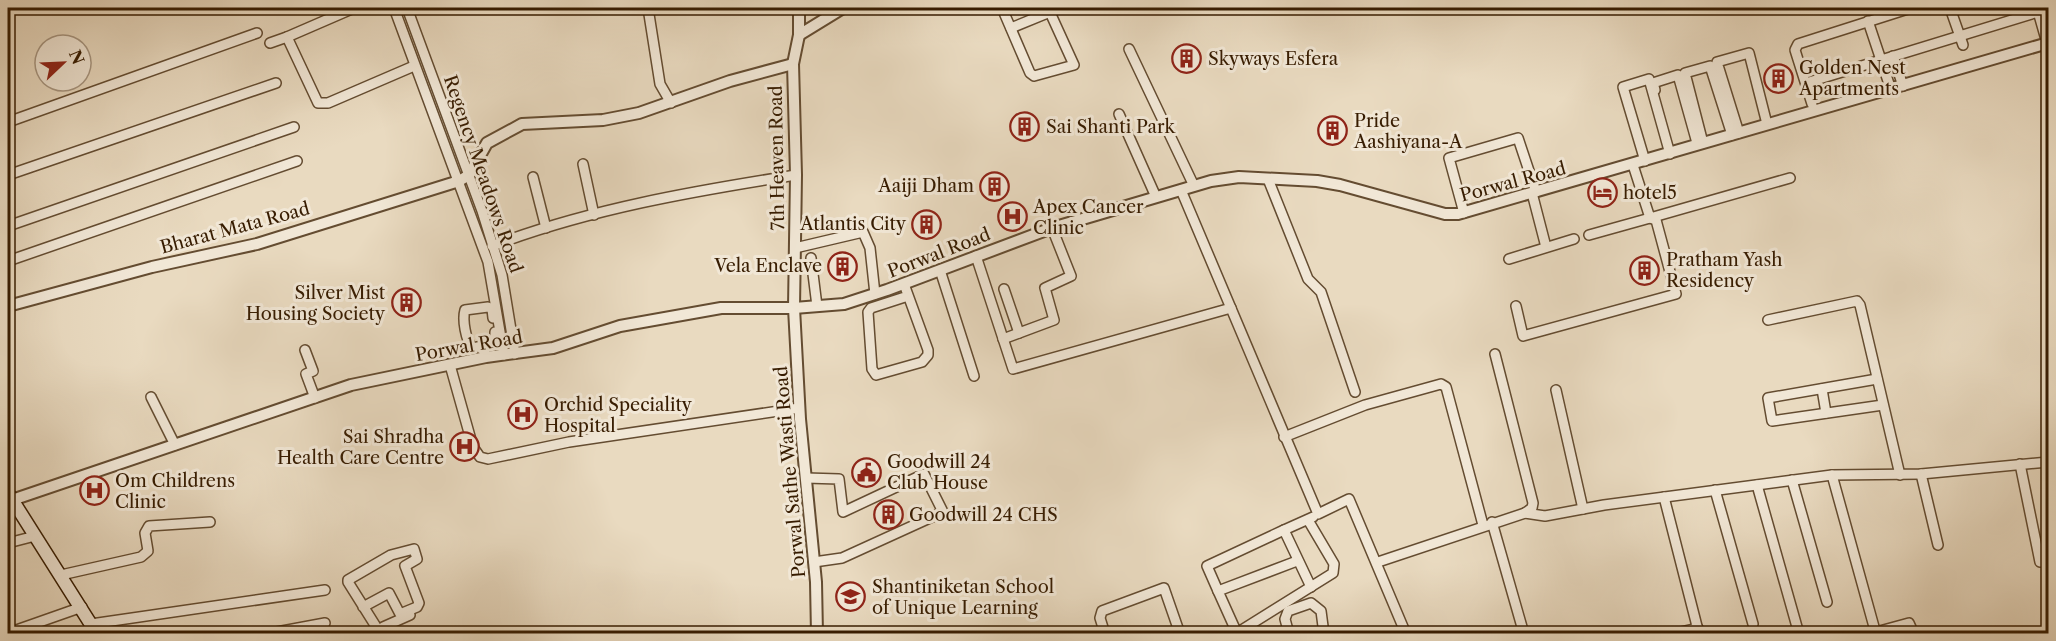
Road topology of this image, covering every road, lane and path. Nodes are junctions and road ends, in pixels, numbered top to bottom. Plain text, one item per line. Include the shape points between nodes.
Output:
1 (354, 8) edge
2 (394, 8) edge
3 (407, 8) edge
4 (799, 8) edge
5 (843, 8) edge
6 (977, 8) edge
7 (988, 8) edge
8 (1002, 8) edge
9 (1911, 8) edge
10 (1950, 8) edge
11 (646, 10) edge
12 (1049, 10) edge
13 (2038, 10) edge
14 (1868, 21) junction
15 (1011, 28) junction
16 (257, 33) dead end
17 (799, 36) junction
18 (287, 37) junction
19 (1962, 40) junction
20 (270, 43) dead end
21 (2048, 43) edge
22 (1129, 49) dead end
23 (1893, 56) junction
24 (1880, 60) junction
25 (793, 64) junction
26 (414, 66) junction
27 (1806, 82) junction
28 (276, 83) dead end
29 (1903, 86) junction
30 (1891, 90) junction
31 (671, 103) junction
32 (1812, 104) dead end
33 (1119, 114) dead end
34 (8, 122) edge
35 (1767, 124) junction
36 (294, 127) dead end
37 (1736, 134) junction
38 (1700, 144) junction
39 (1671, 153) junction
40 (297, 161) dead end
41 (1645, 161) junction
42 (583, 164) dead end
43 (1633, 165) junction
44 (8, 175) edge
45 (796, 175) junction
46 (533, 177) dead end
47 (464, 178) junction
48 (1268, 178) junction
49 (1790, 178) dead end
50 (1194, 186) junction
51 (1181, 190) junction
52 (1534, 193) junction
53 (1156, 197) junction
54 (1464, 213) junction
55 (594, 215) junction
56 (1650, 218) junction
57 (8, 226) edge
58 (546, 228) junction
59 (1052, 228) junction
60 (1589, 235) dead end
61 (1574, 239) dead end
62 (492, 246) junction
63 (1546, 247) junction
64 (795, 248) junction
65 (976, 256) junction
66 (810, 258) dead end
67 (1509, 259) dead end
68 (8, 261) edge
69 (940, 270) junction
70 (904, 284) junction
71 (1004, 289) dead end
72 (875, 294) junction
73 (908, 297) junction
74 (8, 306) edge
75 (817, 306) junction
76 (1516, 306) dead end
77 (794, 308) junction
78 (1231, 308) junction
79 (1768, 320) dead end
80 (1019, 333) junction
81 (1004, 339) junction
82 (483, 346) junction
83 (305, 350) dead end
84 (1495, 354) dead end
85 (510, 355) junction
86 (486, 357) junction
87 (450, 365) junction
88 (974, 376) dead end
89 (1877, 379) junction
90 (1822, 389) junction
91 (1556, 390) dead end
92 (1355, 392) dead end
93 (151, 397) dead end
94 (315, 398) junction
95 (1883, 405) junction
96 (799, 408) junction
97 (1827, 414) junction
98 (1284, 437) junction
99 (175, 445) junction
100 (2049, 462) edge
101 (2020, 465) junction
102 (1921, 474) junction
103 (1832, 475) junction
104 (1900, 475) junction
105 (806, 478) junction
106 (1792, 480) junction
107 (1757, 485) junction
108 (1715, 490) junction
109 (10, 497) edge
110 (1664, 497) junction
111 (1583, 509) junction
112 (1525, 513) junction
113 (1318, 514) junction
114 (1308, 520) junction
115 (210, 522) dead end
116 (1487, 524) junction
117 (1284, 530) junction
118 (35, 536) junction
119 (8, 543) edge
120 (1938, 544) dead end
121 (1297, 561) junction
122 (814, 562) junction
123 (1378, 562) junction
124 (2040, 562) dead end
125 (61, 575) junction
126 (1311, 587) junction
127 (325, 590) dead end
128 (1218, 591) junction
129 (1827, 602) dead end
130 (363, 607) junction
131 (82, 608) junction
132 (422, 610) dead end
133 (325, 623) dead end
134 (1753, 624) dead end
135 (94, 629) edge
136 (1699, 631) edge
137 (8, 633) edge
138 (266, 633) edge
139 (380, 633) edge
140 (817, 633) edge
141 (1105, 633) edge
142 (1180, 633) edge
143 (1289, 633) edge
144 (1324, 633) edge
145 (1406, 633) edge
146 (1524, 633) edge
147 (1672, 633) edge
148 (1799, 633) edge
149 (1876, 633) edge
150 (1914, 633) edge

1 - 18 street
2 - 26 street
3 - 47 street, Regency Meadows Road
4 - 17 street, 7th Heaven Road
5 - 17 street
6 - 7 street
8 - 15 street
9 - 14 street
10 - 19 street
11 - 31 street via 660,84
12 - 15 street
12 - 15 street via 1074,65 1071,68 1034,76
13 - 19 street
13 - 21 street
14 - 24 street
14 - 27 street via 1798,44 1795,50
16 - 34 street
17 - 25 street, 7th Heaven Road
18 - 20 street
18 - 26 street via 318,104 328,104
19 - 23 street
21 - 29 street, Porwal Road
22 - 50 street
23 - 24 street
23 - 29 street
24 - 27 street
24 - 30 street
25 - 31 street
25 - 45 street, 7th Heaven Road
26 - 47 street
27 - 32 street
28 - 44 street
29 - 30 street, Porwal Road
30 - 35 street, Porwal Road
31 - 47 street via 603,120 522,124 487,143
33 - 53 street
35 - 37 street, Porwal Road
35 - 37 street via 1749,53 1717,62
36 - 57 street
37 - 38 street, Porwal Road
37 - 38 street via 1710,66 1684,73
38 - 39 street, Porwal Road
38 - 39 street via 1678,75 1653,83
39 - 41 street, Porwal Road
39 - 41 street via 1648,79 1623,87
40 - 68 street
41 - 43 street, Porwal Road
42 - 55 street
43 - 52 street, Porwal Road
43 - 56 street
45 - 55 street
45 - 64 street, 7th Heaven Road
46 - 58 street
47 - 62 street, Regency Meadows Road
47 - 74 street, Bharat Mata Road via 265,242 152,267
47 - 85 street
48 - 50 street, Porwal Road via 1239,177
48 - 54 street, Porwal Road via 1340,185 1445,214
48 - 92 street via 1308,279 1321,292
49 - 56 street
50 - 51 street, Porwal Road
51 - 53 street, Porwal Road
51 - 78 street
52 - 54 street, Porwal Road
52 - 54 street via 1518,138 1449,158
52 - 63 street
53 - 59 street, Porwal Road
55 - 58 street
56 - 60 street
56 - 76 street via 1656,220 1676,294 1523,336
58 - 62 street
59 - 65 street, Porwal Road
59 - 80 street via 1071,277 1045,288 1054,320
61 - 63 street
62 - 85 street, Regency Meadows Road via 502,275
63 - 67 street
64 - 72 street via 863,232 870,248
64 - 77 street, 7th Heaven Road
65 - 69 street, Porwal Road
65 - 81 street
66 - 75 street
69 - 70 street, Porwal Road
69 - 88 street
70 - 72 street, Porwal Road
70 - 73 street
71 - 80 street
72 - 75 street, Porwal Road via 844,304
73 - 73 street via 928,355 922,362 876,375 872,369 868,312
75 - 77 street, Porwal Road
77 - 85 street, Porwal Road via 720,308 620,326 553,348
77 - 96 street, Porwal Sathe Wasti Road
78 - 81 street via 1013,369
78 - 98 street
79 - 89 street via 1857,301
80 - 81 street
82 - 82 street via 472,348 469,344 465,310 492,309 496,340
82 - 86 street
83 - 94 street via 313,371 306,374
84 - 112 street via 1533,503
85 - 86 street, Porwal Road
86 - 87 street, Porwal Road
87 - 94 street, Porwal Road via 351,385
87 - 96 street via 473,447 488,459 569,442
89 - 90 street
89 - 95 street
90 - 97 street
90 - 97 street via 1768,398 1772,421
91 - 111 street
93 - 99 street
94 - 99 street, Porwal Road
95 - 97 street
95 - 104 street
96 - 105 street, Porwal Sathe Wasti Road
98 - 113 street
98 - 116 street via 1365,405 1441,384 1446,387
99 - 109 street, Porwal Road
100 - 101 street
101 - 102 street
101 - 124 street
102 - 104 street
102 - 120 street
103 - 104 street
103 - 106 street
103 - 149 street
105 - 122 street, Porwal Sathe Wasti Road
105 - 122 street via 838,479 843,512 924,474 943,512 842,558
106 - 107 street
106 - 129 street
107 - 108 street
107 - 148 street
108 - 110 street
108 - 134 street
109 - 118 main road
110 - 111 street
110 - 136 street
111 - 112 street via 1545,516
112 - 116 street
113 - 114 street
113 - 123 street via 1349,499
114 - 117 street
114 - 126 street via 1335,569
115 - 125 street via 149,526 145,532 148,551 141,557
116 - 123 street
116 - 146 street
117 - 121 street
117 - 128 street via 1207,566
118 - 119 street
118 - 125 main road
121 - 126 street
121 - 128 street
122 - 140 street, Porwal Sathe Wasti Road
123 - 145 street
125 - 131 main road
126 - 128 street via 1240,631 1232,627
127 - 135 street
130 - 130 street via 348,580 391,555 414,549 417,559 405,566 419,603 417,607 400,614 389,593
130 - 139 street
131 - 135 main road
131 - 137 street
132 - 139 street via 383,627
133 - 138 street
136 - 147 street
141 - 142 street via 1102,611 1164,588
143 - 144 street via 1288,611 1311,603 1321,611
149 - 150 street via 1909,623

